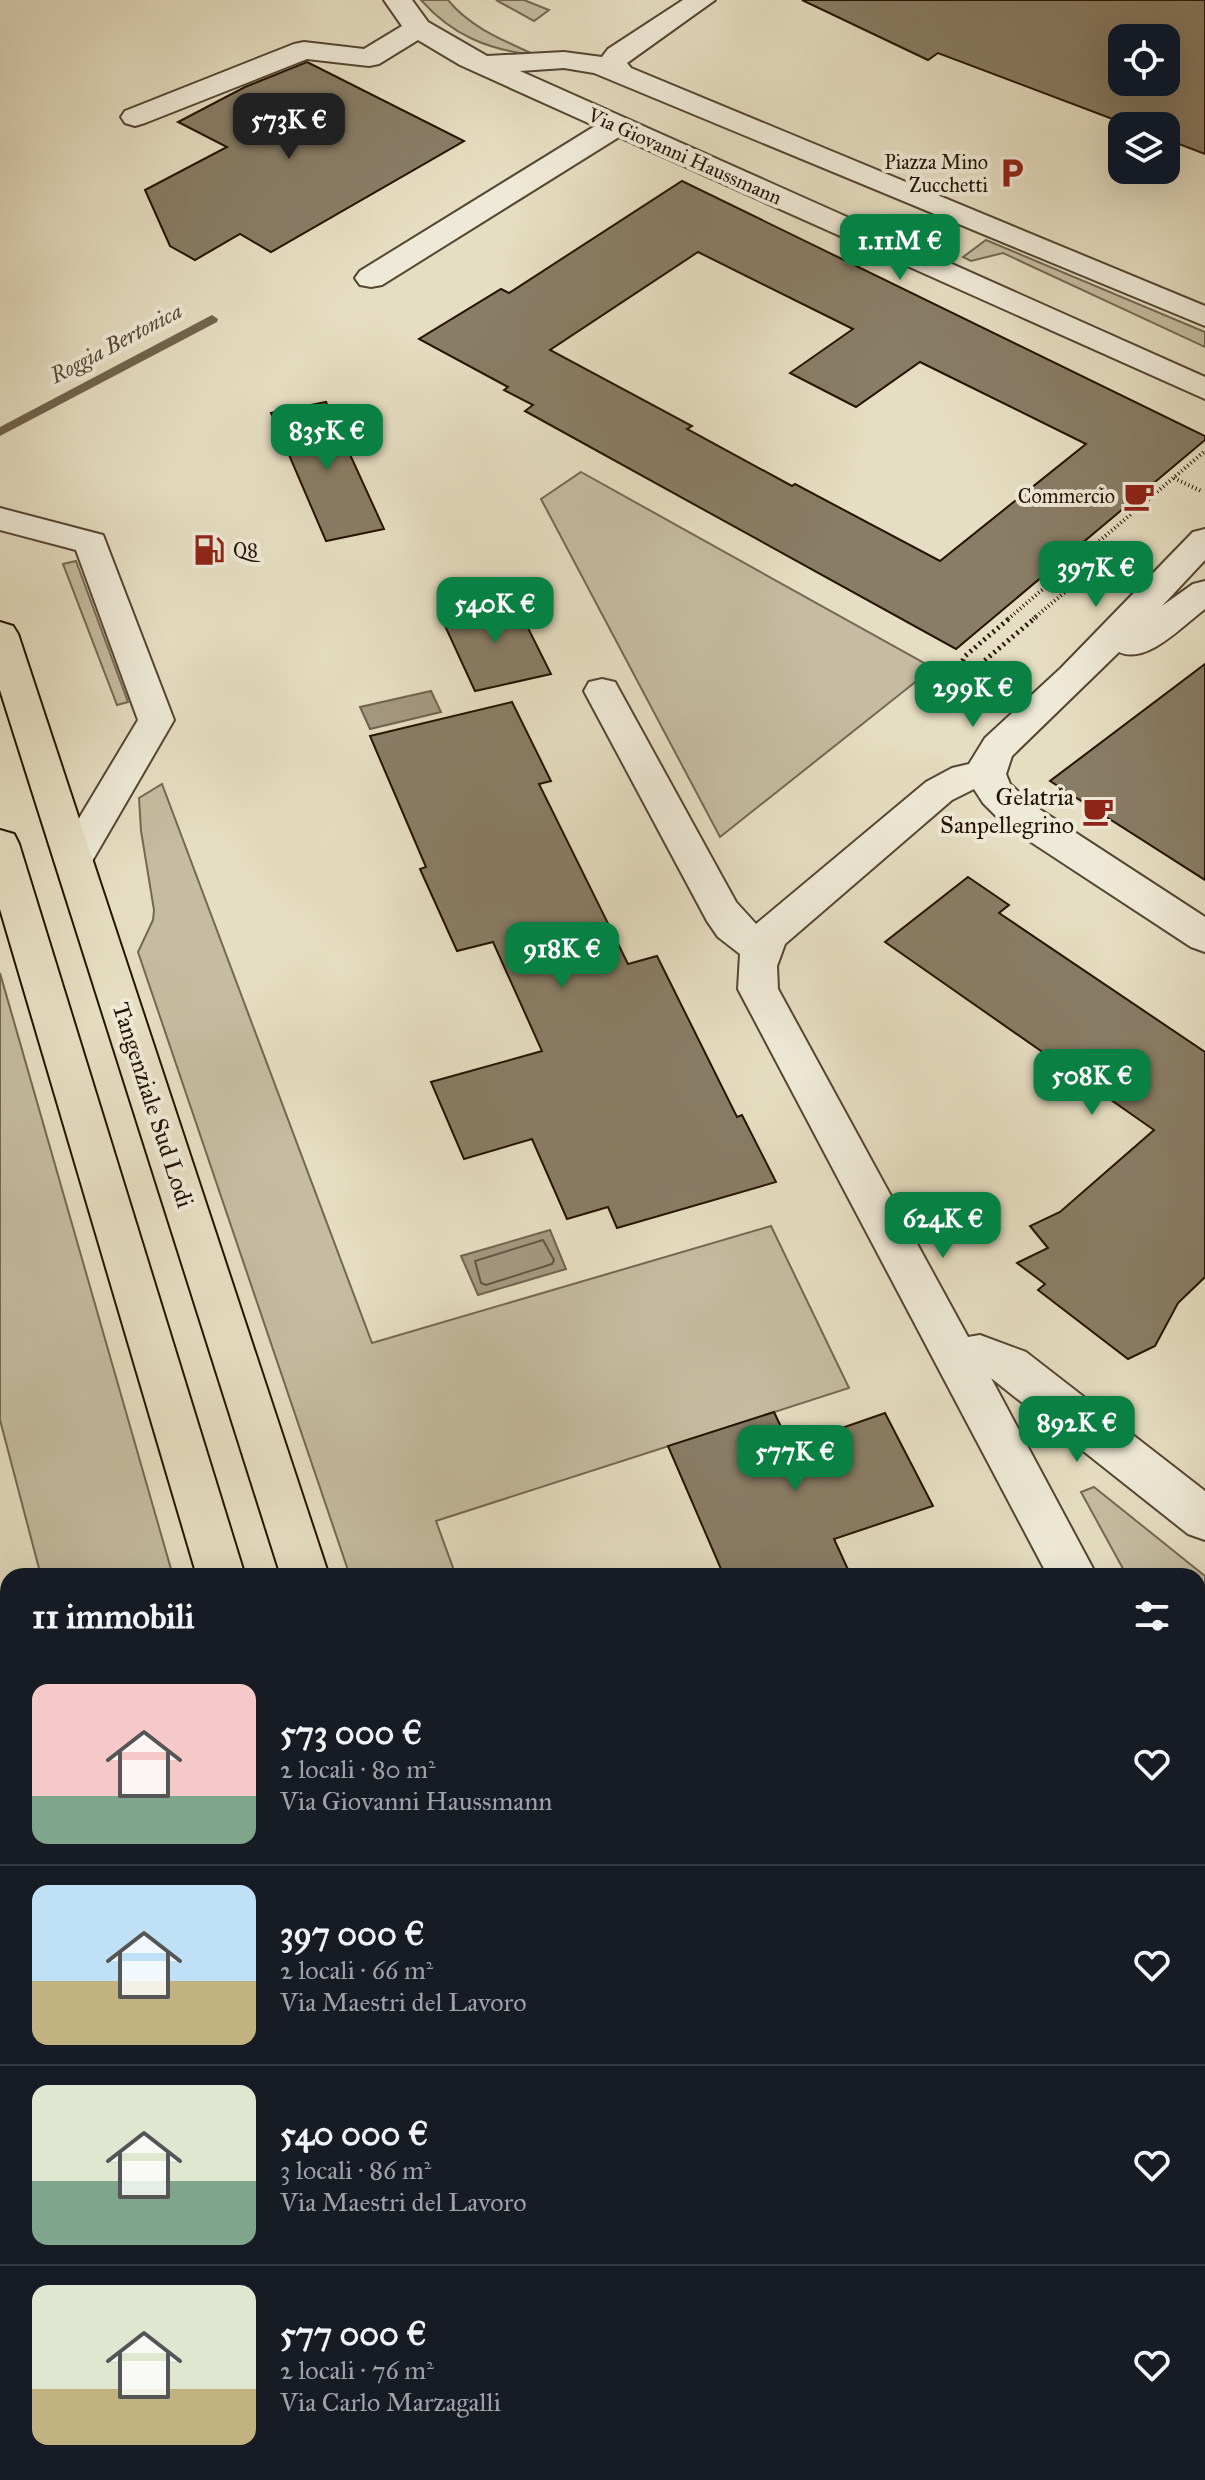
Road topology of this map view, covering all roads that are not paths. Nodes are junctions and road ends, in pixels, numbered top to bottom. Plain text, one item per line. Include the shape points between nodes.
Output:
1 (398, 0) edge
2 (701, 0) edge
3 (418, 28) junction
4 (483, 64) junction
5 (621, 74) junction
6 (135, 117) dead end
7 (617, 125) junction
8 (371, 278) dead end
9 (1205, 317) edge
10 (1205, 389) edge
11 (0, 519) edge
12 (1205, 540) edge
13 (1205, 592) edge
14 (0, 634) edge
15 (602, 691) dead end
16 (1030, 719) junction
17 (987, 775) junction
18 (0, 844) edge
19 (73, 860) junction
20 (1205, 937) edge
21 (761, 949) junction
22 (957, 1358) junction
23 (1205, 1519) edge
24 (219, 1568) edge
25 (302, 1568) edge
26 (1069, 1568) edge

1 - 3 street, Via Giovanni Haussmann
2 - 5 street via 618,55 612,63
3 - 4 street, Via Giovanni Haussmann
3 - 6 street via 369,58 304,50
4 - 5 street via 564,60
4 - 7 street, Via Giovanni Haussmann
5 - 9 street
7 - 8 street
7 - 10 street, Via Giovanni Haussmann
11 - 19 street via 91,543 156,720
12 - 16 street
13 - 16 street
14 - 19 highway, Tangenziale Sud Lodi
15 - 21 street via 721,911 732,927
16 - 17 street via 994,752
17 - 20 street via 993,789 1019,815
17 - 21 street via 965,777 939,791 791,915
18 - 24 highway
19 - 25 highway, Tangenziale Sud Lodi
21 - 22 street via 755,968 758,989
22 - 23 street via 980,1354 1010,1366
22 - 26 street

